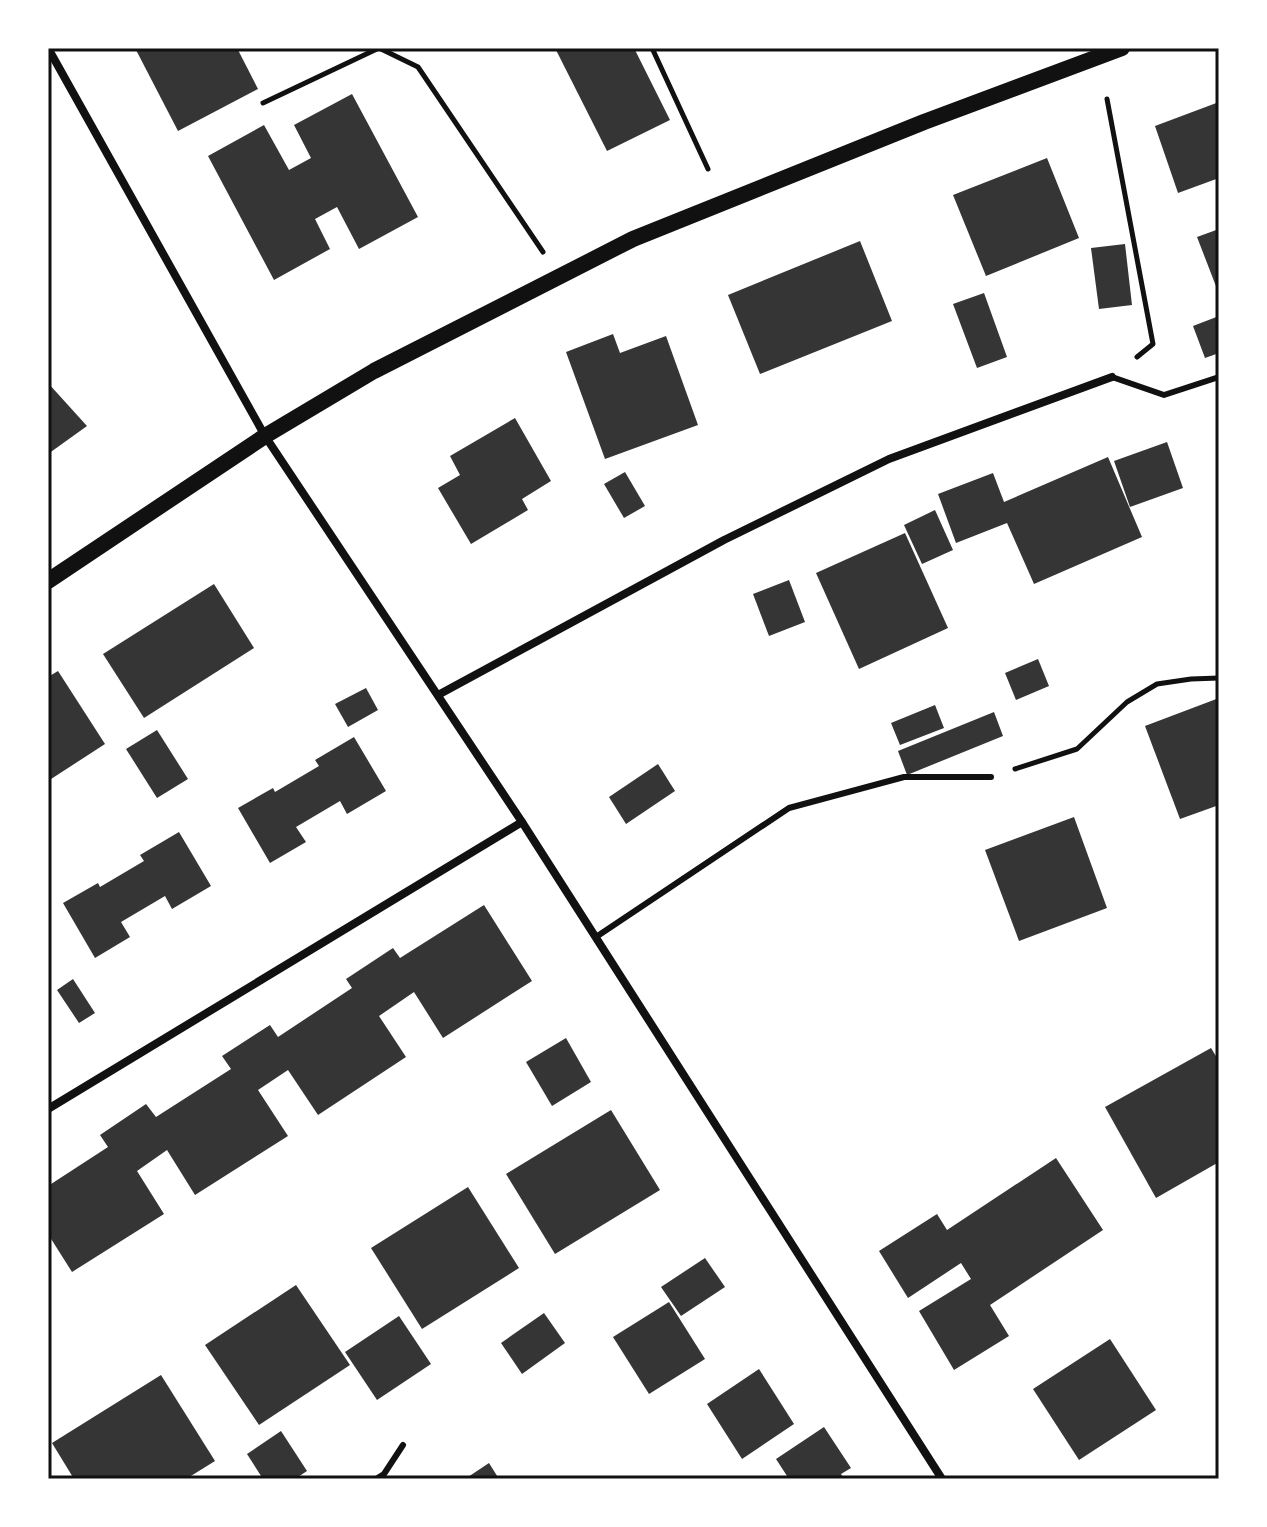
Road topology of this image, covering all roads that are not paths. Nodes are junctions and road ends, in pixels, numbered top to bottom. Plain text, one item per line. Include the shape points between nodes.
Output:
1 (48, 48) edge
2 (1122, 48) edge
3 (1112, 377) joint
4 (1219, 377) edge
5 (265, 436) junction
6 (48, 581) edge
7 (438, 695) junction
8 (991, 777) road end
9 (522, 822) junction
10 (596, 937) junction
11 (48, 1109) edge
12 (403, 1445) dead end
13 (376, 1479) edge
14 (942, 1479) edge

1 - 5 street
2 - 5 main road via 633,239 374,371
3 - 4 lane via 1164,395
3 - 7 street via 889,459 724,540
5 - 6 main road
5 - 7 street
7 - 9 street
8 - 10 lane via 904,777 789,808
9 - 10 street
9 - 11 street
10 - 14 street
12 - 13 lane

